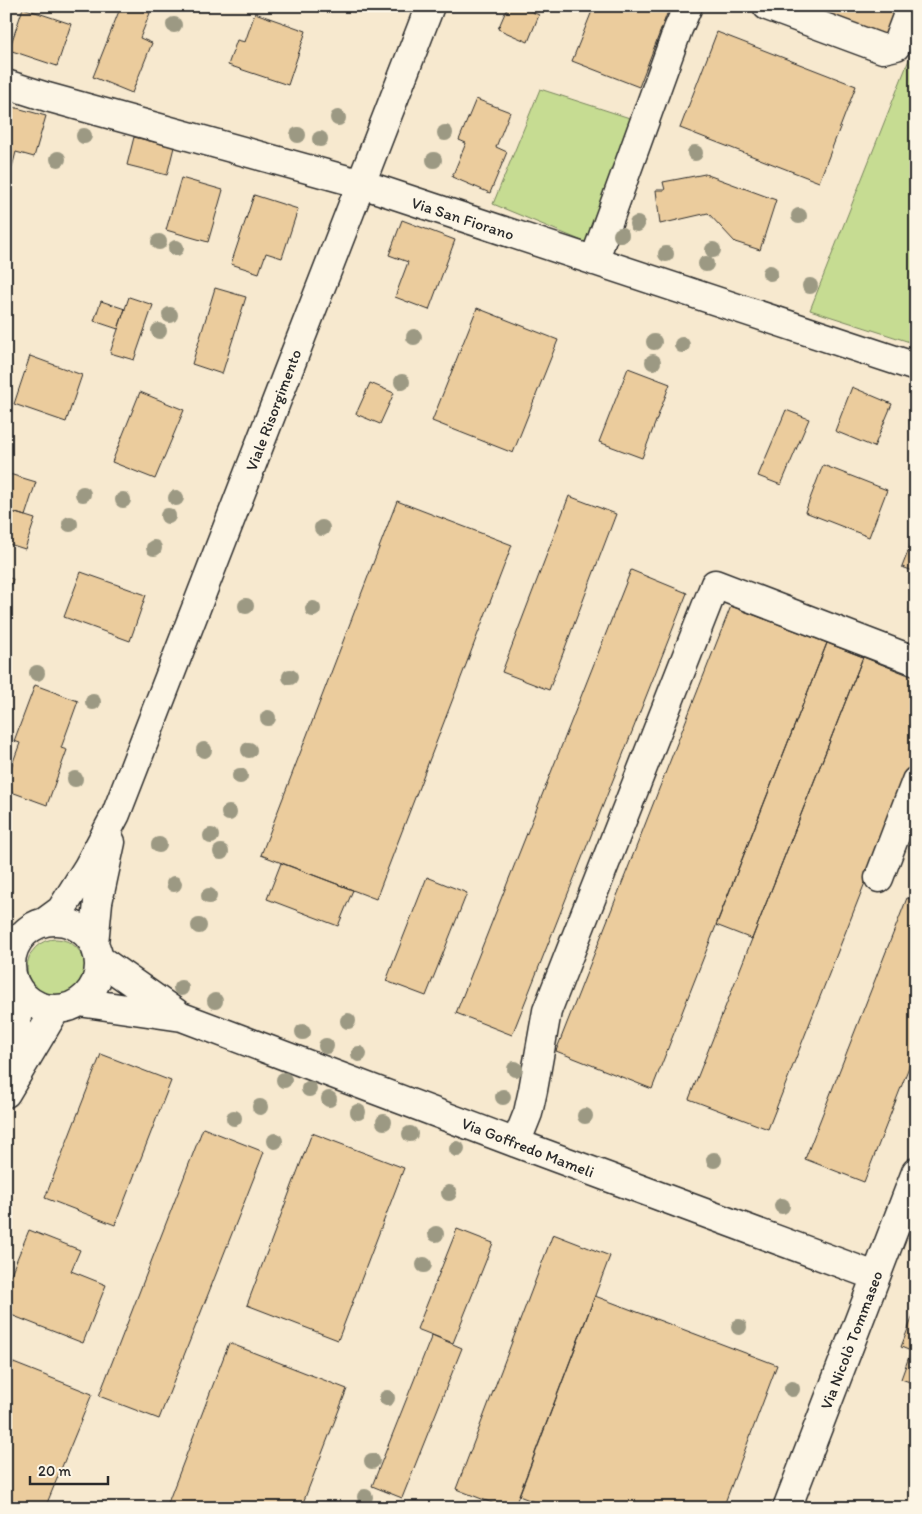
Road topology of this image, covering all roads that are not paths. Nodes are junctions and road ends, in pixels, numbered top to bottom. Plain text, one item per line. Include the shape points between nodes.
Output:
1 (430, 6) edge
2 (688, 6) edge
3 (767, 6) edge
4 (911, 6) edge
5 (6, 84) edge
6 (362, 184) junction
7 (594, 261) junction
8 (916, 367) edge
9 (916, 661) edge
10 (916, 781) edge
11 (116, 814) junction
12 (879, 878) dead end
13 (46, 921) junction
14 (13, 936) edge
15 (97, 952) junction
16 (11, 977) edge
17 (67, 1006) junction
18 (182, 1016) junction
19 (6, 1076) edge
20 (6, 1093) edge
21 (516, 1143) junction
22 (916, 1172) edge
23 (876, 1276) junction
24 (786, 1508) edge

1 - 6 street, Viale Risorgimento
2 - 7 street
3 - 4 street via 883,49 896,46
5 - 6 street, Via San Fiorano
6 - 7 street, Via San Fiorano
6 - 11 street, Viale Risorgimento
7 - 8 street, Via San Fiorano
9 - 21 street via 715,584 547,1011 528,1113
10 - 12 street
11 - 13 street, Viale Risorgimento via 88,868 61,910
11 - 15 street, Viale Risorgimento via 98,902
13 - 14 street
13 - 15 street via 72,923 88,935
14 - 16 street
15 - 17 street via 99,970 94,985 90,992
15 - 18 street, Via Goffredo Mameli
16 - 17 street via 35,1005
16 - 19 street via 16,1036
17 - 18 street, Via Goffredo Mameli
17 - 20 street
18 - 21 street, Via Goffredo Mameli
21 - 23 street, Via Goffredo Mameli
22 - 23 street, Via Nicolò Tommaseo
23 - 24 street, Via Nicolò Tommaseo

